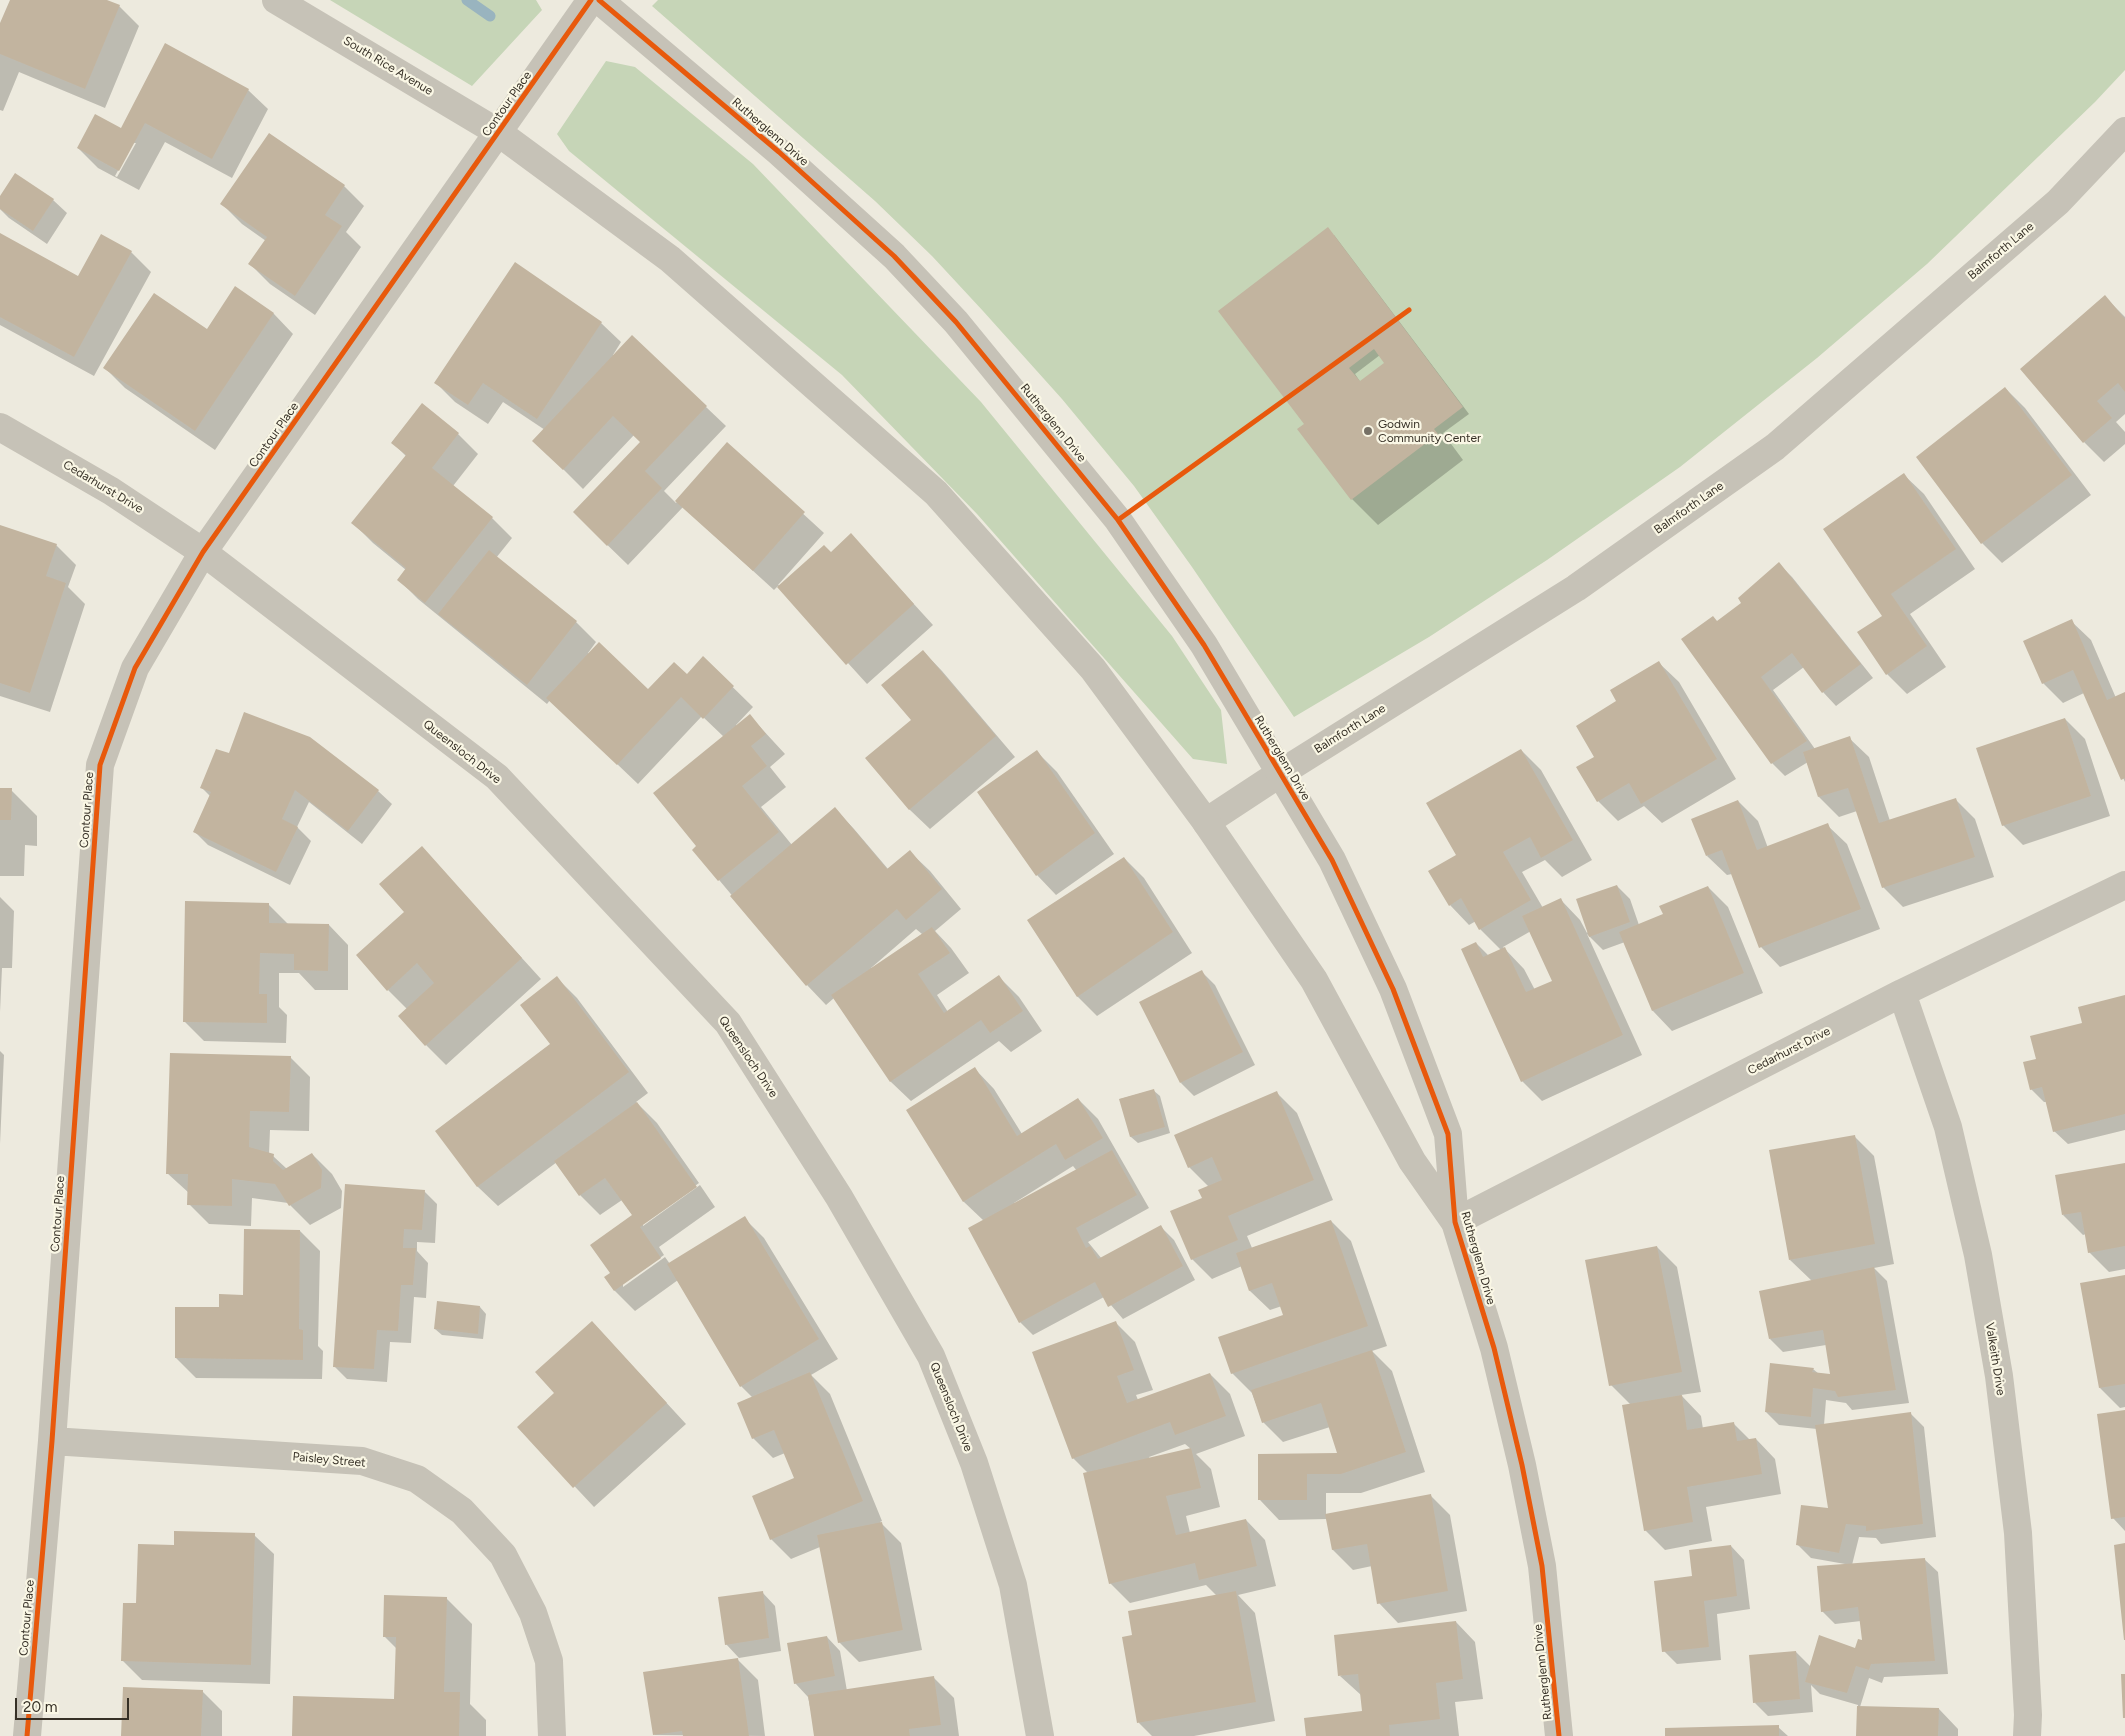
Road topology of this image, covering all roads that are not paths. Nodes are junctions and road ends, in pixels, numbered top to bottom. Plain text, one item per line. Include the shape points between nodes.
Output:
1 (276, 0) edge
2 (591, 0) edge
3 (600, 0) edge
4 (2125, 132) edge
5 (499, 133) junction
6 (0, 426) edge
7 (203, 552) junction
8 (1279, 774) junction
9 (1206, 822) junction
10 (2125, 885) edge
11 (1902, 994) junction
12 (1455, 1222) junction
13 (52, 1441) junction
14 (27, 1736) edge
15 (552, 1736) edge
16 (1040, 1736) edge
17 (1560, 1736) edge
18 (2027, 1736) edge

1 - 5 street, South Rice Avenue
2 - 5 street, Contour Place
3 - 8 street, Rutherglenn Drive via 787,158 894,256 956,322 1118,520 1204,645
4 - 8 street, Balmforth Lane via 2058,202 1775,447 1576,588
5 - 7 street, Contour Place
5 - 9 street, Rutherglenn Drive via 670,258 936,493 1093,669
6 - 7 street, Cedarhurst Drive via 111,491
7 - 13 street, Contour Place via 135,668 100,765
7 - 16 street, Queensloch Drive via 496,777 728,1023 839,1198 931,1356 974,1463 1013,1585
8 - 9 street, Balmforth Lane
8 - 12 street, Rutherglenn Drive via 1332,860 1393,989 1448,1134
9 - 12 street, Rutherglenn Drive via 1314,980 1412,1161
10 - 11 street, Cedarhurst Drive
11 - 12 street, Cedarhurst Drive
11 - 18 street, Valkeith Drive via 1948,1126 1978,1255 1999,1376 2018,1532
12 - 17 street, Rutherglenn Drive via 1494,1348 1537,1538
13 - 14 street, Contour Place
13 - 15 street, Paisley Street via 362,1461 417,1479 462,1511 503,1555 533,1613 548,1661

